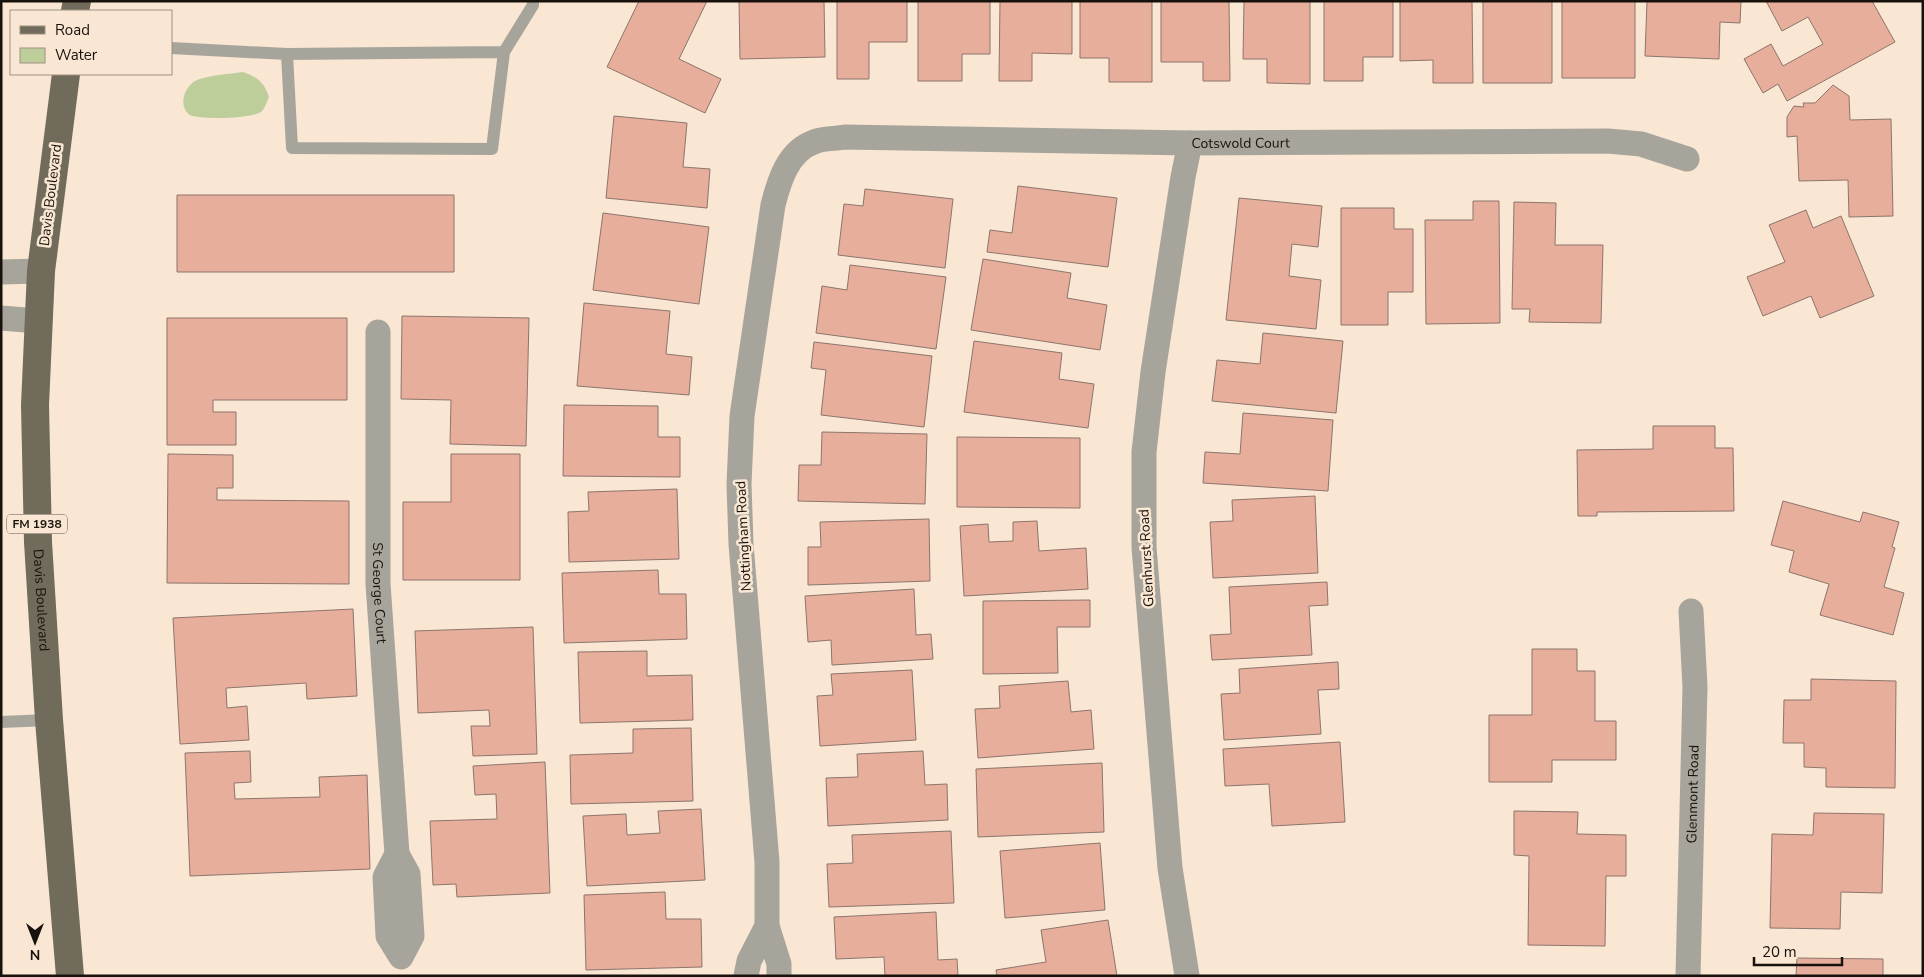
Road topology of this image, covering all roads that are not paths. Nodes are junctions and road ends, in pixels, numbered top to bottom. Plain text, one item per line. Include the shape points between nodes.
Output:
1 (533, 1) edge
2 (172, 48) edge
3 (504, 52) junction
4 (287, 54) junction
5 (66, 75) edge
6 (1190, 143) junction
7 (797, 152) joint
8 (1687, 159) dead end
9 (41, 271) junction
10 (1, 272) edge
11 (1, 318) edge
12 (38, 321) junction
13 (378, 332) dead end
14 (1691, 612) dead end
15 (49, 720) junction
16 (1, 722) edge
17 (767, 926) junction
18 (401, 966) edge
19 (70, 976) edge
20 (746, 976) edge
21 (779, 976) edge
22 (1186, 976) edge
23 (1688, 976) edge

1 - 3 lane
2 - 4 lane
3 - 4 lane
3 - 4 lane via 492,149 292,148
5 - 9 main road, Davis Boulevard / FM 1938
6 - 7 street, Cotswold Court via 845,137 814,142
6 - 8 street, Cotswold Court via 1608,141 1641,144
6 - 22 street, Glenhurst Road via 1153,372 1144,452 1144,547 1170,868
7 - 17 street, Nottingham Road via 780,178 773,205 742,416 741,544 767,862
9 - 10 street
9 - 12 main road, Davis Boulevard / FM 1938
11 - 12 street
12 - 15 main road, Davis Boulevard / FM 1938 via 35,405 38,542
13 - 18 street, St George Court via 378,584 397,854 385,877 399,918 388,936
14 - 23 street, Glenmont Road via 1695,687
15 - 16 lane
15 - 19 main road, Davis Boulevard / FM 1938
17 - 20 street, Nottingham Road via 749,961
17 - 21 street, Nottingham Road via 779,964

